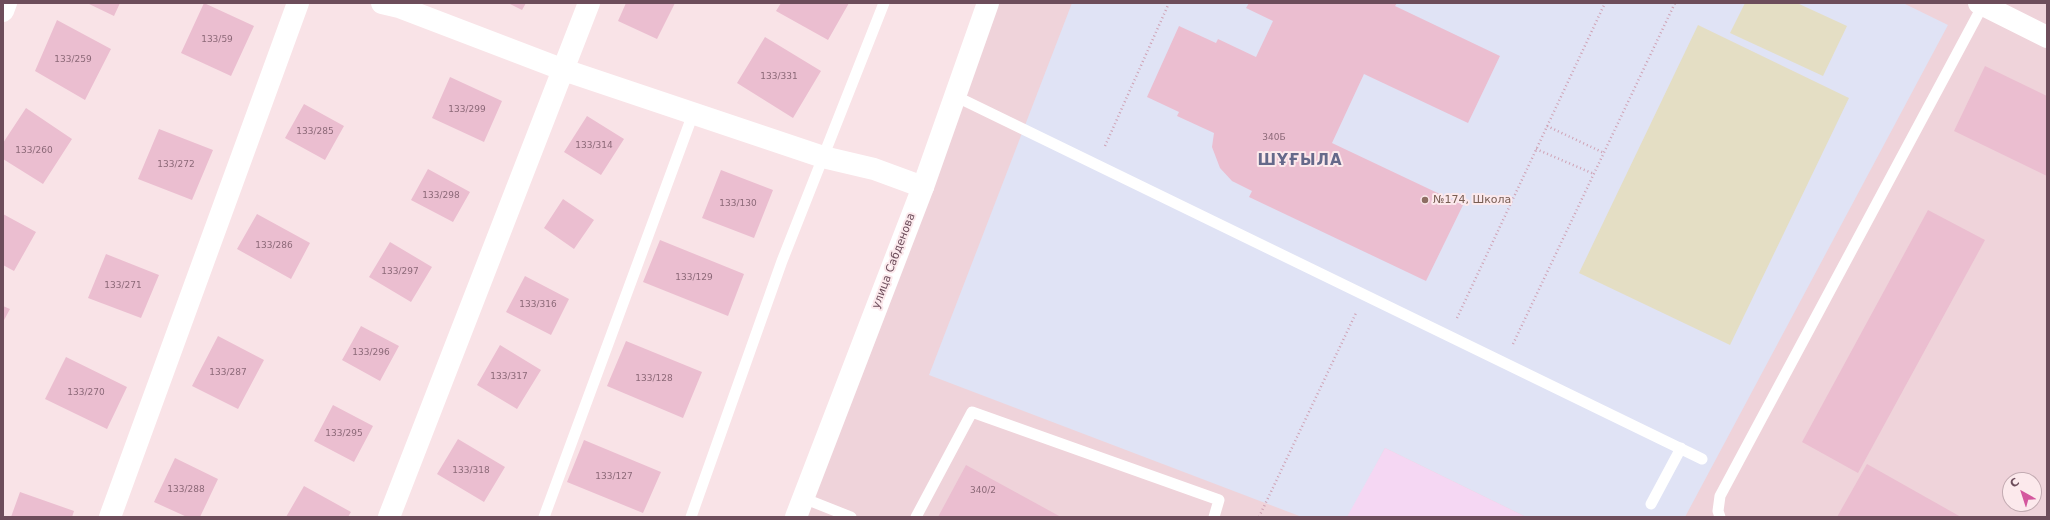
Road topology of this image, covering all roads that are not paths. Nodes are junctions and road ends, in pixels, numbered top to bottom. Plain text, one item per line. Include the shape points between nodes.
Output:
1 (6, 3) edge
2 (298, 3) edge
3 (382, 3) edge
4 (589, 3) edge
5 (884, 3) edge
6 (988, 3) edge
7 (1981, 4) edge
8 (3, 11) edge
9 (2047, 37) edge
10 (564, 70) junction
11 (955, 96) junction
12 (694, 114) junction
13 (823, 157) junction
14 (923, 187) junction
15 (1681, 448) junction
16 (1702, 459) dead end
17 (1651, 504) dead end
18 (800, 508) edge
19 (110, 517) edge
20 (389, 517) edge
21 (544, 517) edge
22 (691, 517) edge
23 (851, 517) edge
24 (916, 517) edge
25 (1214, 517) edge
26 (1720, 517) edge

1 - 8 street
2 - 19 street
3 - 10 street via 399,7
4 - 10 street
5 - 13 lane
6 - 11 street, улица Сабденова
7 - 9 street
7 - 26 lane via 1720,496
10 - 12 street
10 - 20 street
11 - 14 street, улица Сабденова
11 - 15 lane
12 - 13 street
12 - 21 lane
13 - 14 street via 874,169
13 - 22 lane via 782,261
14 - 18 street, улица Сабденова
15 - 16 lane
15 - 17 lane
18 - 23 lane
24 - 25 lane via 972,412 1219,500

